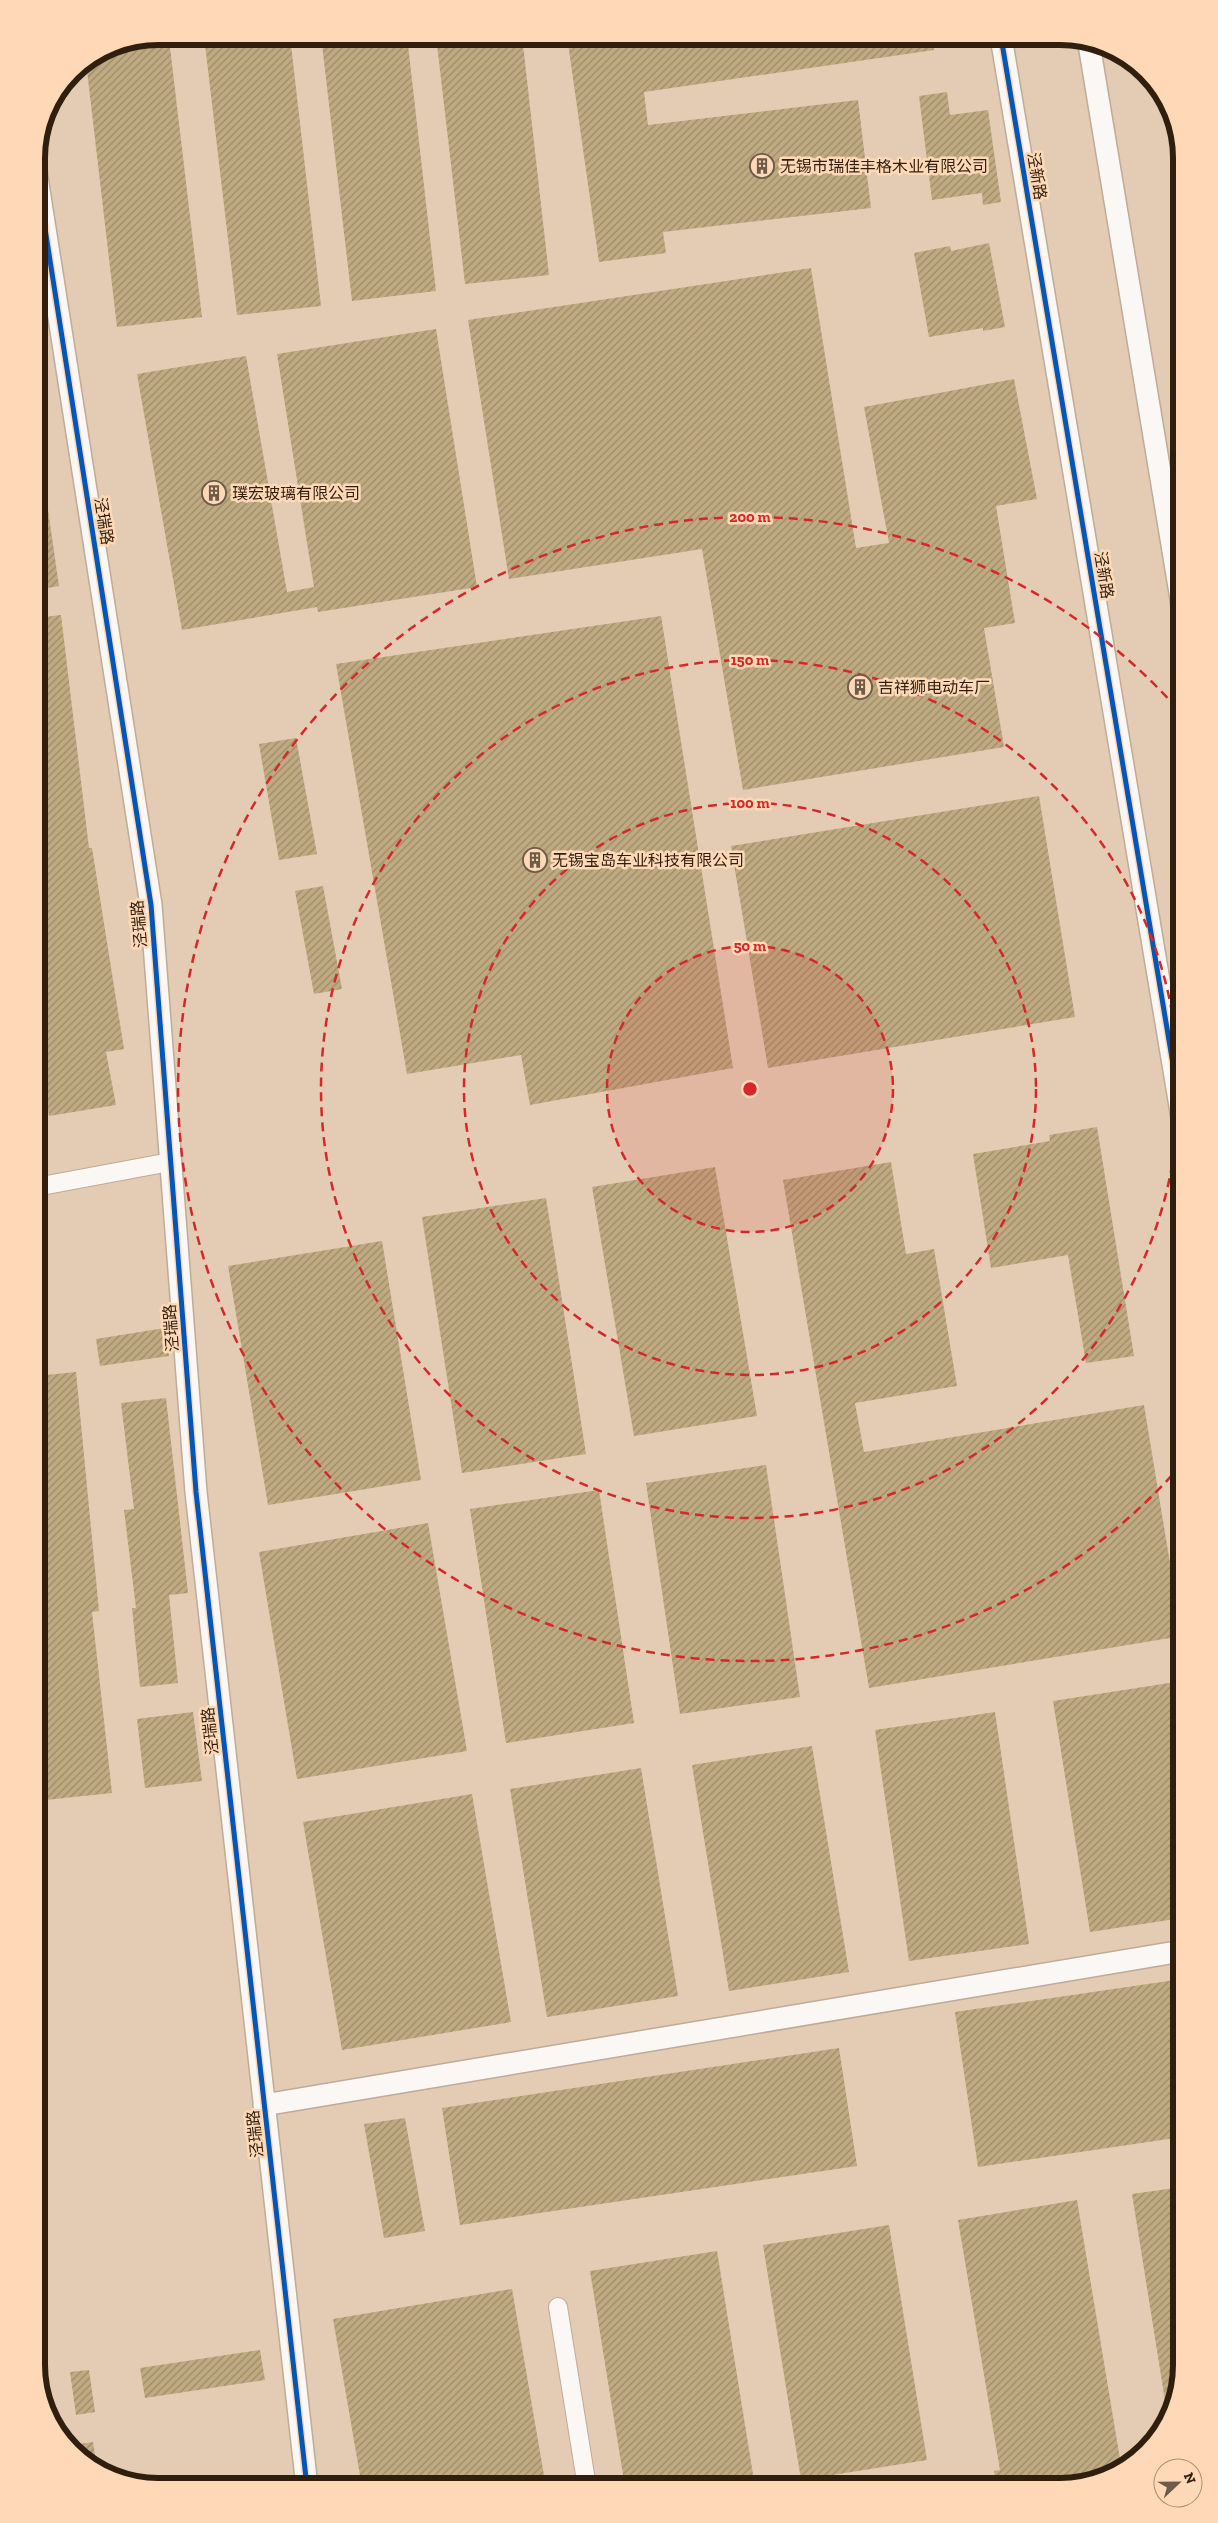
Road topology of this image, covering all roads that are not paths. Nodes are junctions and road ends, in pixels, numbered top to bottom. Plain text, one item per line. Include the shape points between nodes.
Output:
1 (1003, 45) edge
2 (1090, 49) edge
3 (45, 228) edge
4 (1173, 551) edge
5 (1173, 1064) edge
6 (170, 1162) junction
7 (45, 1185) edge
8 (1173, 1953) edge
9 (264, 2105) junction
10 (558, 2307) dead end
11 (306, 2478) edge
12 (586, 2478) edge

1 - 5 street, 泾新路
2 - 4 street
3 - 6 street, 泾瑞路 via 151,905
6 - 7 street
6 - 9 street, 泾瑞路 via 196,1492
8 - 9 street
9 - 11 street, 泾瑞路
10 - 12 street

